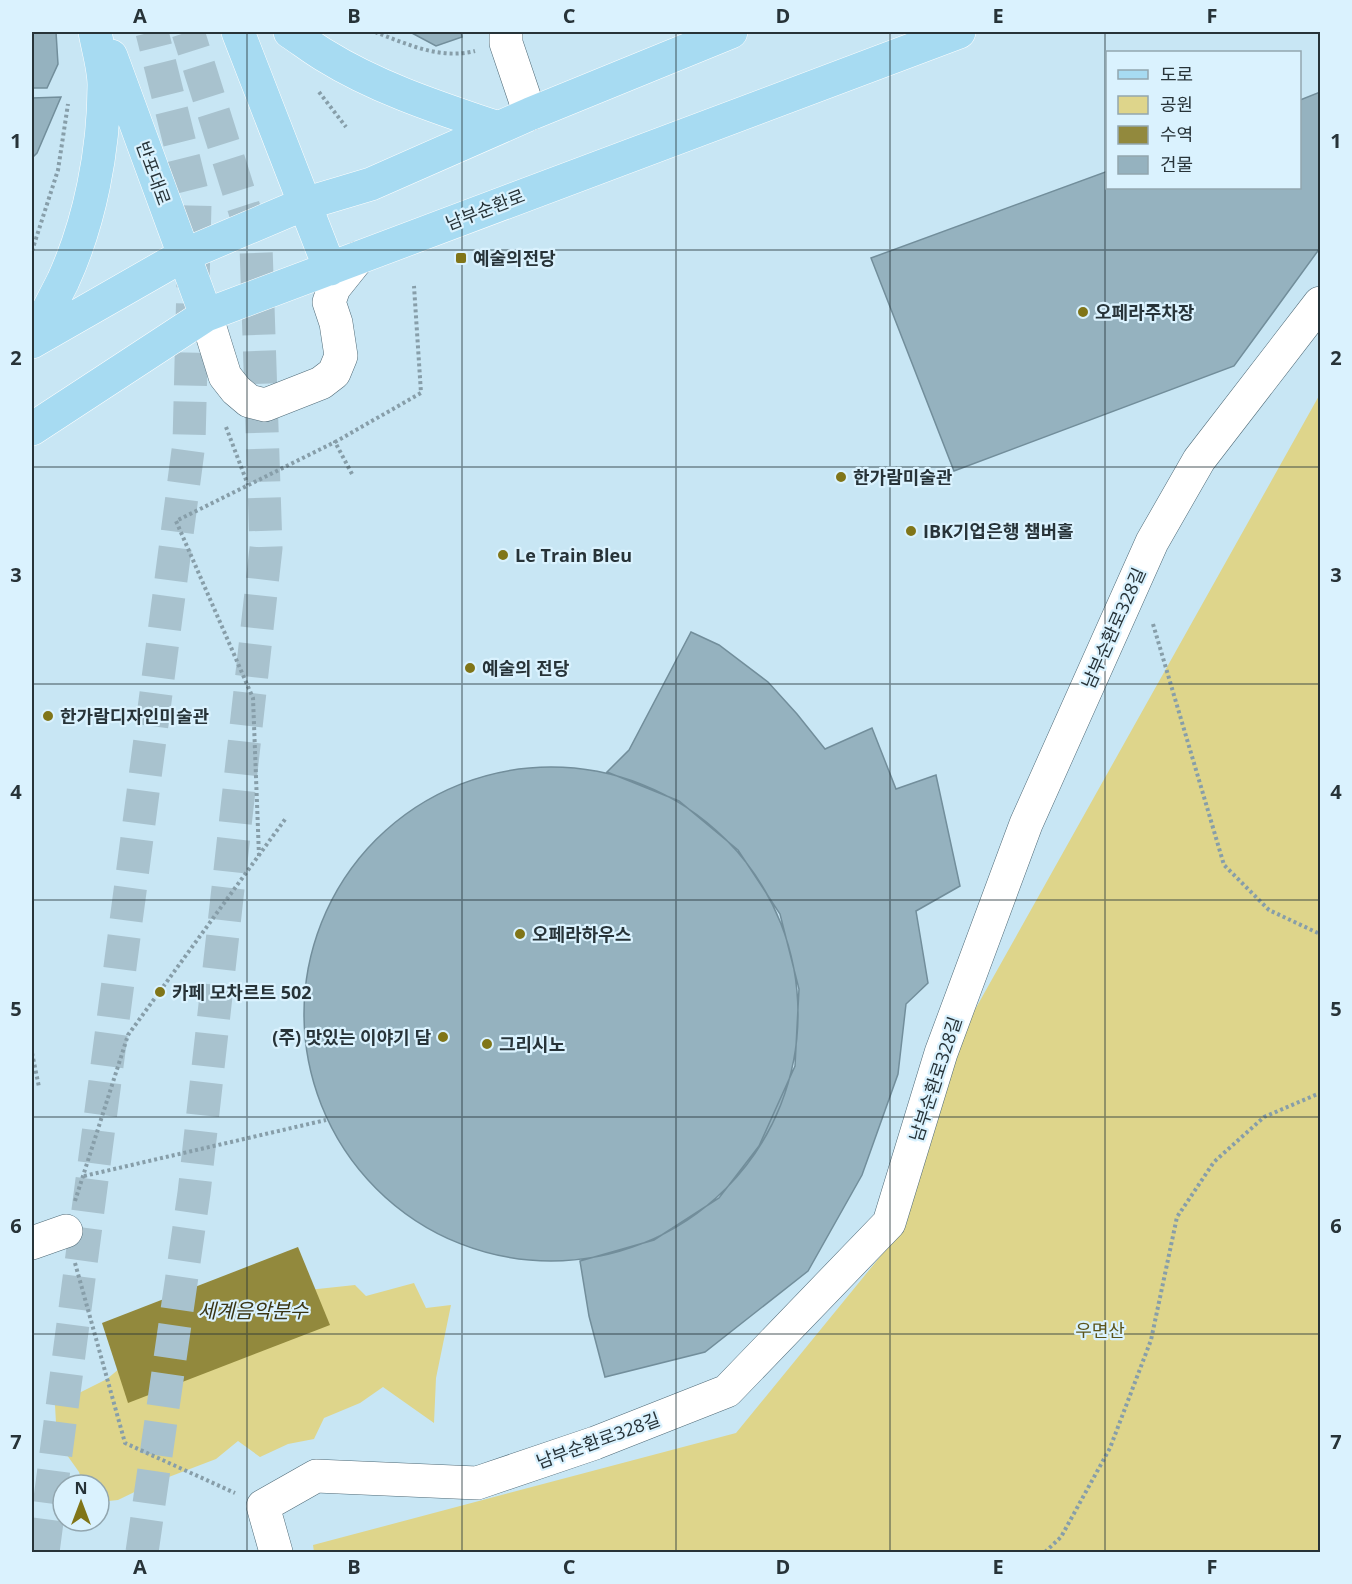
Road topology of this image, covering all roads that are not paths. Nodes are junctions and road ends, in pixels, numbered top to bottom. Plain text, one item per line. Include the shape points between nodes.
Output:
1 (95, 32) edge
2 (103, 32) edge
3 (238, 32) edge
4 (290, 32) edge
5 (731, 32) edge
6 (959, 32) edge
7 (506, 37) edge
8 (530, 114) junction
9 (498, 128) junction
10 (304, 204) junction
11 (184, 255) junction
12 (344, 263) junction
13 (1320, 303) edge
14 (206, 315) junction
15 (32, 342) edge
16 (32, 429) edge
17 (66, 1231) road end
18 (32, 1243) edge
19 (276, 1552) edge

1 - 15 main road via 104,83 100,149 90,202 63,279
2 - 11 main road, 반포대로
3 - 10 main road
4 - 9 main road via 324,56 386,87
5 - 8 main road
6 - 12 main road, 남부순환로
7 - 8 street
8 - 9 main road
9 - 10 main road via 371,184
10 - 11 main road
10 - 12 main road
11 - 14 main road, 반포대로
11 - 15 main road
12 - 14 main road, 남부순환로
12 - 14 street via 329,302 341,356 334,373 321,383 265,405 249,401 225,376
13 - 19 street, 남부순환로328길 via 1198,460 1152,542 1026,824 941,1053 889,1223 728,1391 595,1443 477,1483 316,1476 263,1506
14 - 16 main road, 남부순환로
17 - 18 street

